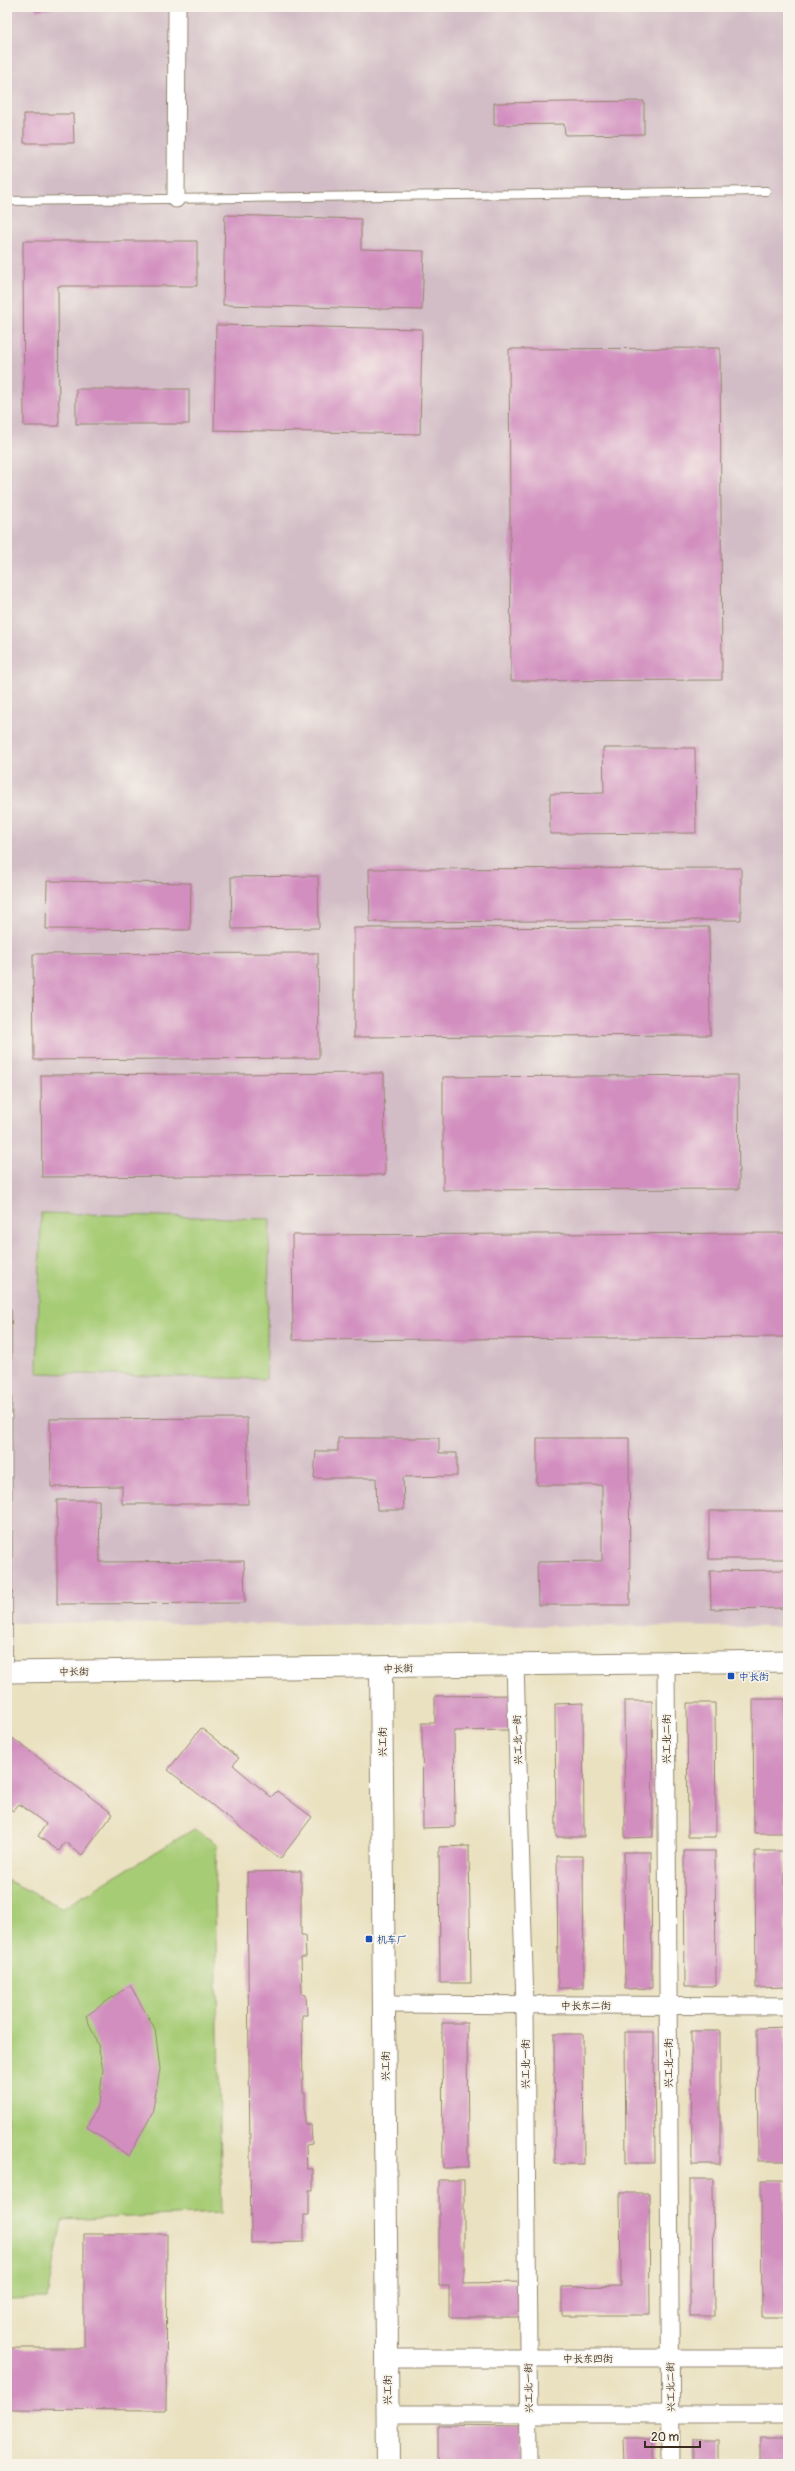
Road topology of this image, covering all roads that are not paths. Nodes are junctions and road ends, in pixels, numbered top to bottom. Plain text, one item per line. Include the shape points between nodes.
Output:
1 (177, 7) edge
2 (766, 191) dead end
3 (176, 198) junction
4 (7, 201) edge
5 (7, 1312) edge
6 (788, 1661) edge
7 (666, 1662) junction
8 (515, 1664) junction
9 (382, 1668) junction
10 (8, 1672) edge
11 (384, 2004) junction
12 (525, 2005) junction
13 (667, 2005) junction
14 (788, 2006) edge
15 (387, 2358) junction
16 (528, 2358) junction
17 (670, 2358) junction
18 (788, 2358) edge
19 (670, 2413) junction
20 (387, 2414) junction
21 (528, 2414) junction
22 (788, 2414) edge
23 (388, 2464) edge
24 (529, 2464) edge
25 (671, 2464) edge

1 - 3 street
2 - 3 lane
3 - 4 lane
5 - 10 lane
6 - 7 street, 中长街
7 - 8 street, 中长街
7 - 13 street, 兴工北二街
8 - 9 street, 中长街
8 - 12 street, 兴工北一街
9 - 10 street, 中长街
9 - 11 main road, 兴工街
11 - 12 street, 中长东二街
11 - 15 main road, 兴工街
12 - 13 street, 中长东二街
12 - 16 street, 兴工北一街
13 - 14 street, 中长东二街
13 - 17 street, 兴工北二街
15 - 16 street, 中长东四街
15 - 20 main road, 兴工街
16 - 17 street, 中长东四街
16 - 21 street, 兴工北一街
17 - 18 street, 中长东四街
17 - 19 street, 兴工北二街
19 - 21 street
19 - 22 street
19 - 25 street, 兴工北二街
20 - 21 street
20 - 23 main road, 兴工街
21 - 24 street, 兴工北一街

